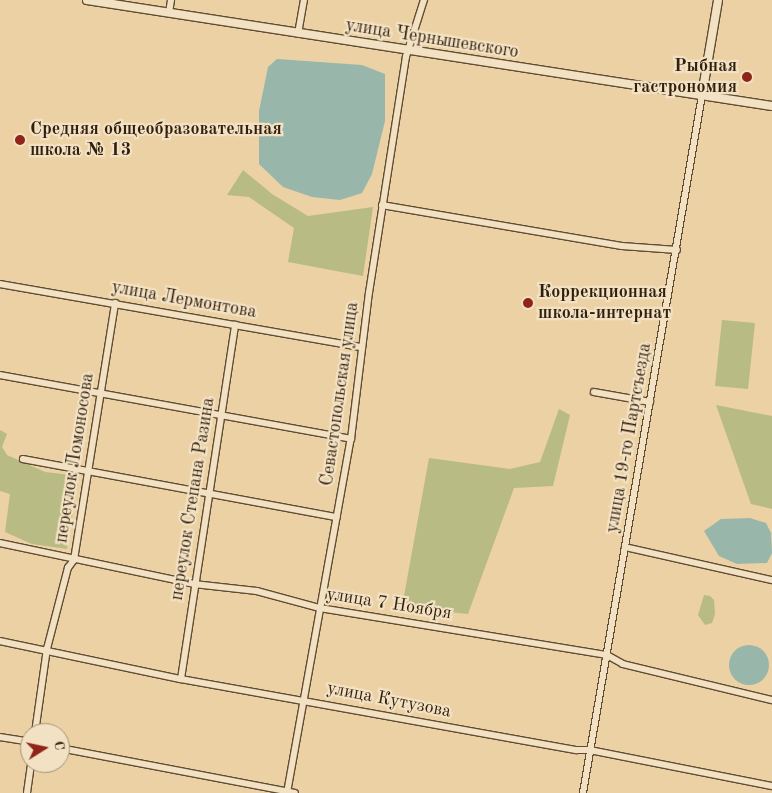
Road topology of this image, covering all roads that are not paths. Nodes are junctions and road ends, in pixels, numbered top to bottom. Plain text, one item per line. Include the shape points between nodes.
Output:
1 (87, 0) edge
2 (172, 0) edge
3 (304, 0) edge
4 (424, 0) edge
5 (718, 0) edge
6 (169, 13) junction
7 (298, 34) junction
8 (408, 51) junction
9 (702, 95) junction
10 (772, 106) edge
11 (382, 205) junction
12 (677, 250) junction
13 (0, 284) edge
14 (115, 303) junction
15 (236, 325) junction
16 (362, 347) junction
17 (0, 375) edge
18 (594, 392) dead end
19 (101, 393) junction
20 (650, 402) junction
21 (221, 415) junction
22 (351, 438) junction
23 (23, 459) dead end
24 (88, 471) junction
25 (208, 494) junction
26 (337, 517) junction
27 (0, 543) edge
28 (625, 547) junction
29 (74, 560) junction
30 (772, 580) edge
31 (194, 584) junction
32 (320, 608) junction
33 (0, 641) edge
34 (47, 649) junction
35 (607, 655) junction
36 (181, 678) junction
37 (303, 699) junction
38 (772, 700) edge
39 (36, 723) edge
40 (0, 737) edge
41 (20, 740) edge
42 (70, 750) edge
43 (590, 750) junction
44 (30, 773) edge
45 (772, 786) edge
46 (287, 792) edge
47 (27, 793) edge
48 (295, 793) edge
49 (583, 793) edge

1 - 6 street, улица Чернышевского
2 - 6 street
3 - 7 street
4 - 8 street, Севастопольская улица
5 - 9 street, улица 19-го Партсъезда
6 - 7 street, улица Чернышевского
7 - 8 street, улица Чернышевского
8 - 9 street, улица Чернышевского
8 - 11 street, Севастопольская улица
9 - 10 street, улица Чернышевского
9 - 12 street, улица 19-го Партсъезда
11 - 12 street via 622,246
11 - 16 street, Севастопольская улица
12 - 20 street, улица 19-го Партсъезда
13 - 14 street, улица Лермонтова
14 - 15 street, улица Лермонтова
14 - 19 street, переулок Ломоносова
15 - 16 street, улица Лермонтова
15 - 21 street, переулок Степана Разина
16 - 22 street, Севастопольская улица
17 - 19 street
18 - 20 street
19 - 21 street
19 - 24 street, переулок Ломоносова
20 - 28 street, улица 19-го Партсъезда
21 - 22 street
21 - 25 street, переулок Степана Разина
22 - 26 street, Севастопольская улица
23 - 24 street
24 - 25 street
24 - 29 street, переулок Ломоносова
25 - 26 street
25 - 31 street, переулок Степана Разина
26 - 32 street, Севастопольская улица
27 - 29 street, улица 7 Ноября
28 - 30 street
28 - 35 street, улица 19-го Партсъезда
29 - 31 street, улица 7 Ноября
29 - 34 street, переулок Ломоносова via 68,568
31 - 32 street, улица 7 Ноября via 257,591
31 - 36 street, переулок Степана Разина
32 - 35 street, улица 7 Ноября
32 - 37 street, Севастопольская улица
33 - 34 street, улица Кутузова
34 - 36 street, улица Кутузова
34 - 39 street, переулок Ломоносова
35 - 38 street, улица 7 Ноября via 623,664
35 - 43 street, улица 19-го Партсъезда
36 - 37 street, улица Кутузова
37 - 43 street, улица Кутузова
37 - 46 street, Севастопольская улица
40 - 41 street
42 - 46 street
43 - 45 street, улица Кутузова
43 - 49 street, улица 19-го Партсъезда
44 - 47 street
46 - 48 street

